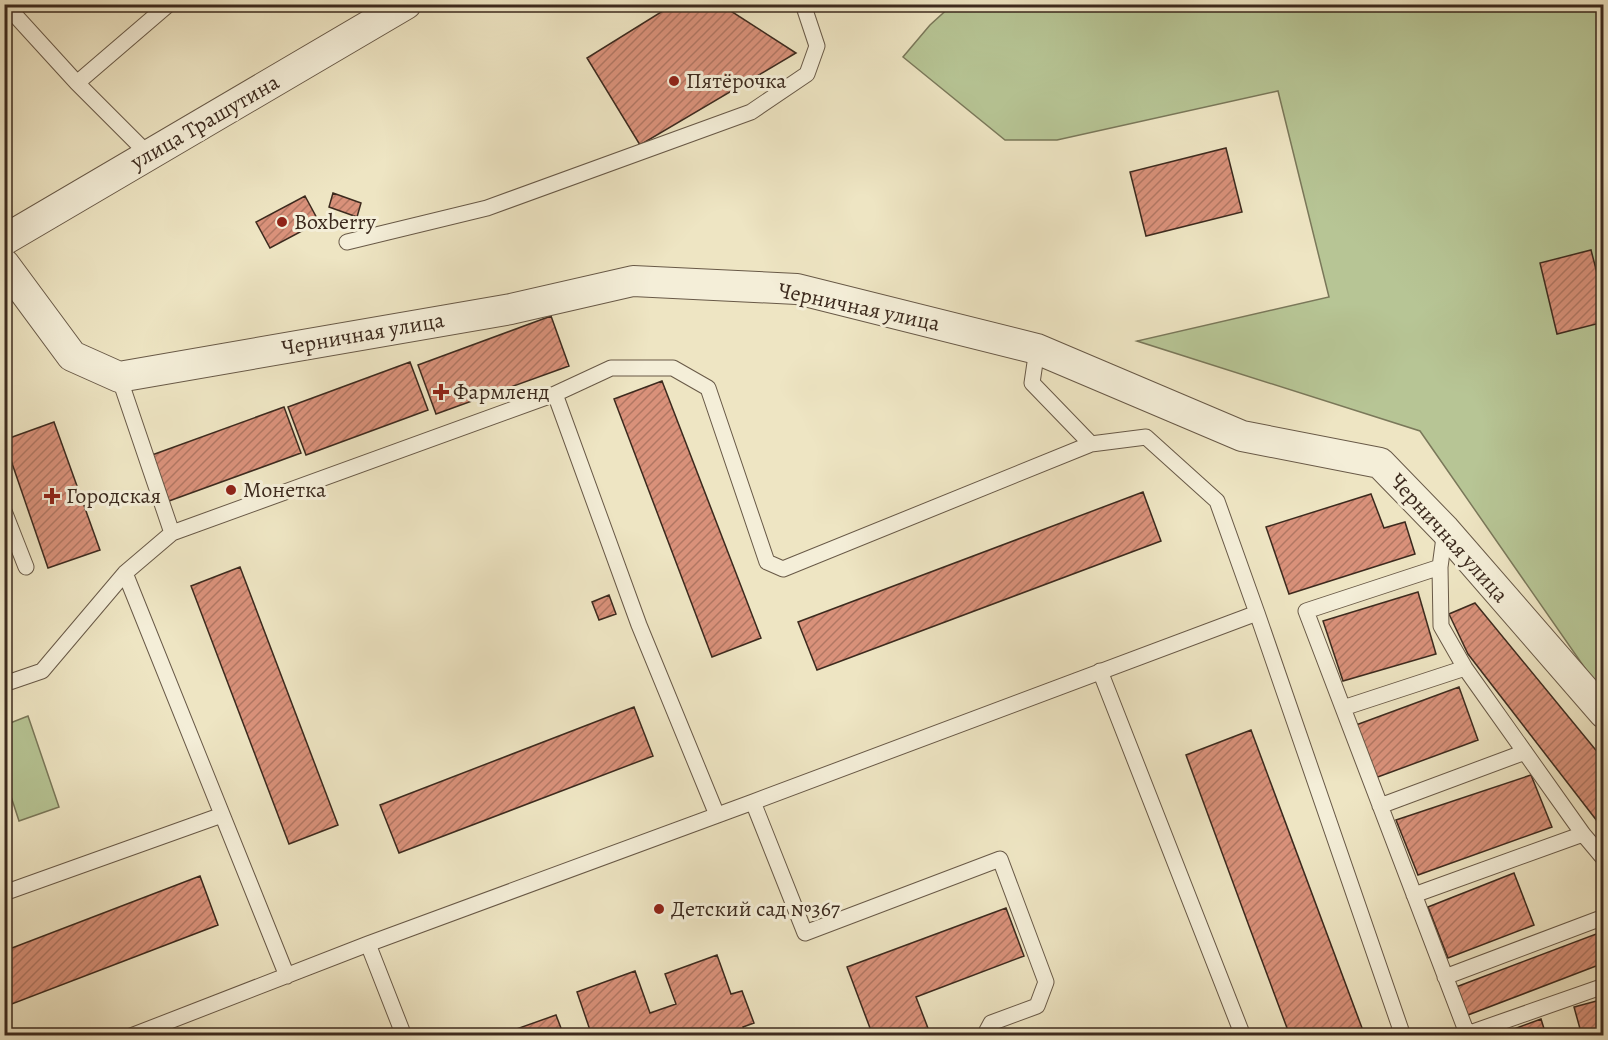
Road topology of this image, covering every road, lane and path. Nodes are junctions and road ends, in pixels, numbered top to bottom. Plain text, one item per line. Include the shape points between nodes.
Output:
1 (5, 4) edge
2 (169, 4) edge
3 (406, 4) edge
4 (802, 4) edge
5 (77, 83) junction
6 (149, 155) junction
7 (4, 240) edge
8 (347, 242) dead end
9 (4, 264) edge
10 (1037, 349) junction
11 (119, 377) junction
12 (555, 394) junction
13 (1091, 444) junction
14 (4, 512) edge
15 (1444, 530) junction
16 (172, 533) junction
17 (26, 567) dead end
18 (1440, 567) junction
19 (125, 573) junction
20 (1257, 613) junction
21 (1465, 668) junction
22 (1101, 671) junction
23 (4, 684) edge
24 (1343, 708) junction
25 (1604, 713) edge
26 (1525, 752) junction
27 (753, 802) junction
28 (1380, 806) junction
29 (222, 815) junction
30 (717, 815) junction
31 (1583, 834) junction
32 (1604, 859) edge
33 (4, 893) edge
34 (1414, 895) junction
35 (1604, 917) edge
36 (368, 944) junction
37 (287, 976) junction
38 (1445, 977) junction
39 (1604, 986) edge
40 (130, 1035) edge
41 (404, 1035) edge
42 (984, 1035) edge
43 (1244, 1035) edge
44 (1403, 1035) edge
45 (1467, 1035) edge

1 - 5 lane
2 - 5 lane
3 - 6 street, улица Трашутина
4 - 8 lane via 817,46 807,74 751,111 487,208
5 - 6 lane
6 - 7 street, улица Трашутина
9 - 11 street via 72,356
10 - 11 street, Черничная улица via 797,289 633,281 511,309
10 - 13 lane via 1032,383
10 - 15 street, Черничная улица via 1242,436 1380,463
11 - 16 lane
12 - 13 lane via 611,368 673,368 708,388 767,562 783,569
12 - 16 lane
12 - 30 lane via 639,625
13 - 20 lane via 1146,437 1217,501
14 - 17 lane
15 - 18 lane
15 - 25 street, Черничная улица
16 - 19 lane
18 - 21 lane via 1441,626
18 - 24 lane via 1306,611
19 - 23 lane via 42,670
19 - 29 lane
20 - 22 lane
20 - 44 lane
21 - 24 lane
21 - 26 lane
22 - 27 lane
22 - 43 lane
24 - 28 lane
26 - 28 lane
26 - 31 lane
27 - 30 lane
27 - 42 lane via 805,933 1000,859 1046,982 1037,1006 991,1023
28 - 34 lane
29 - 33 lane
29 - 37 lane
30 - 36 lane
31 - 32 lane
31 - 34 lane
34 - 38 lane
35 - 38 lane
36 - 37 lane
36 - 41 lane
37 - 40 lane
38 - 45 lane
39 - 45 lane

